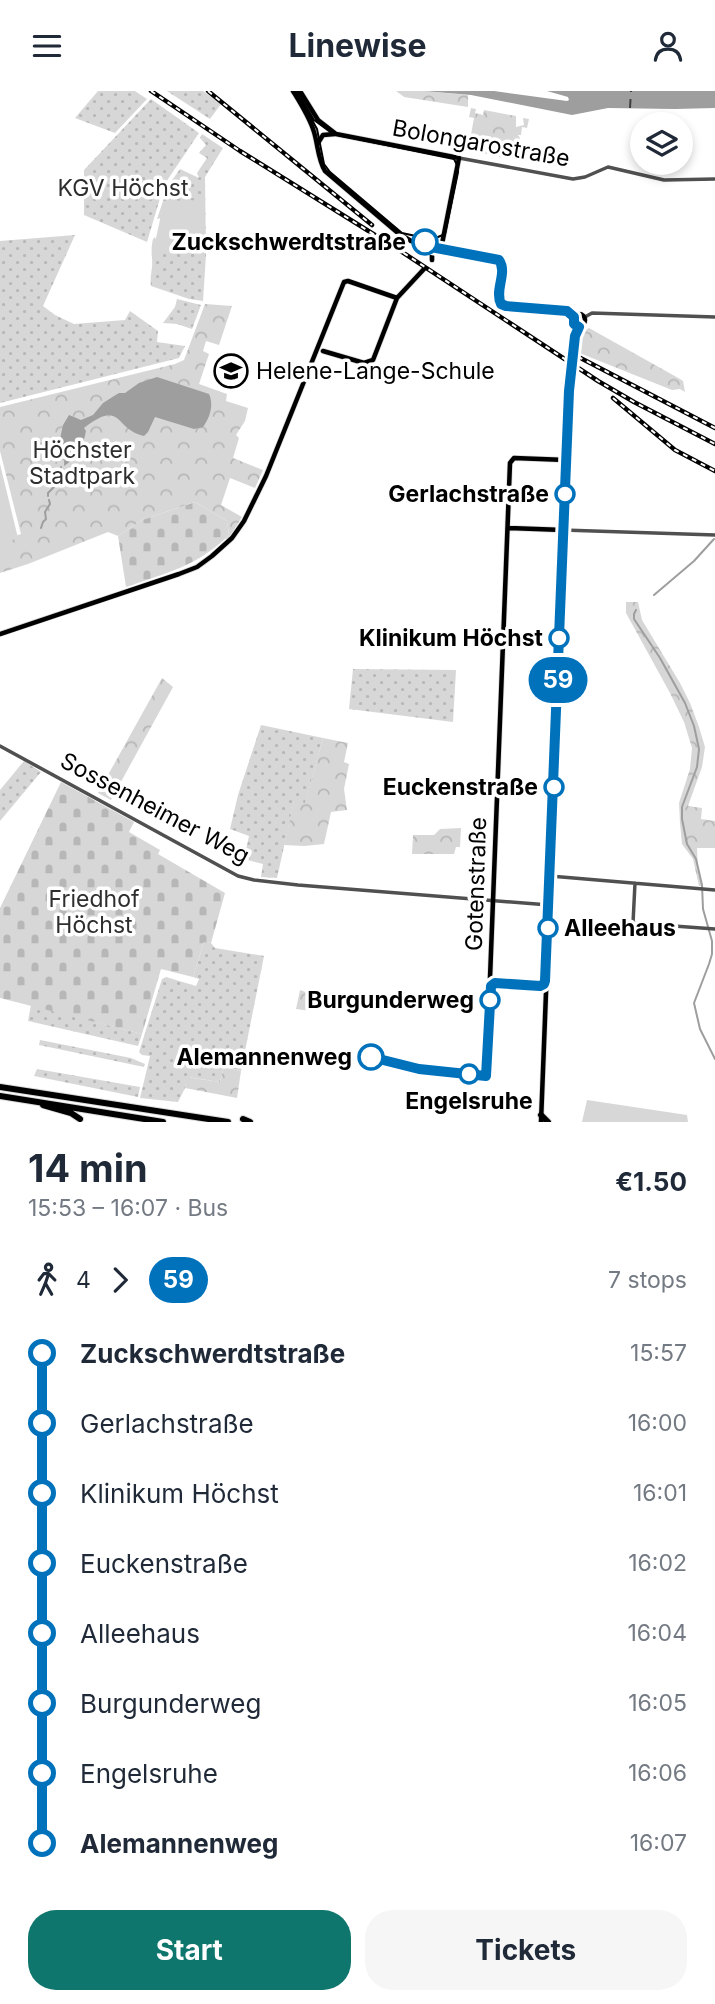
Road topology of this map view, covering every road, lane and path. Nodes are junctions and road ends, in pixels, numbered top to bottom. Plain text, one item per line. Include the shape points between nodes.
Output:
1 (293, 91) edge
2 (300, 91) edge
3 (320, 122) junction
4 (313, 128) junction
5 (336, 134) junction
6 (317, 143) junction
7 (458, 158) junction
8 (715, 179) edge
9 (425, 246) junction
10 (441, 249) junction
11 (424, 269) dead end
12 (397, 298) junction
13 (574, 317) junction
14 (584, 317) junction
15 (715, 317) edge
16 (577, 325) junction
17 (320, 341) junction
18 (574, 350) tunnel mouth
19 (323, 351) junction
20 (314, 356) junction
21 (570, 372) tunnel mouth
22 (566, 460) junction
23 (509, 528) junction
24 (563, 530) junction
25 (715, 535) edge
26 (0, 634) edge
27 (0, 746) edge
28 (550, 876) junction
29 (635, 883) junction
30 (715, 890) edge
31 (493, 901) junction
32 (549, 905) junction
33 (713, 929) edge
34 (542, 985) junction
35 (0, 1087) edge
36 (0, 1096) edge
37 (38, 1102) junction
38 (183, 1109) dead end
39 (162, 1112) junction
40 (541, 1118) edge
41 (80, 1119) dead end
42 (163, 1122) edge
43 (228, 1122) edge
44 (548, 1122) edge

1 - 4 main road
2 - 3 main road, Bolongarostraße
3 - 4 main road via 318,129
3 - 5 main road, Bolongarostraße
4 - 6 main road
5 - 6 main road via 323,135
5 - 7 main road, Bolongarostraße
6 - 9 main road via 325,171 401,235
7 - 8 street, Bolongarostraße via 573,179 608,167 664,180
7 - 10 main road
9 - 10 main road
9 - 10 main road via 432,252 432,260
10 - 13 main road via 502,263 501,304 567,311
11 - 12 main road
12 - 17 main road via 345,281
12 - 19 main road via 373,360 364,363
13 - 14 main road
13 - 16 main road
14 - 15 street via 592,313
14 - 16 main road via 585,323
16 - 18 main road
17 - 19 main road
17 - 20 main road
19 - 20 main road
20 - 26 main road via 258,493 240,528 220,550 179,574
21 - 22 main road
22 - 23 main road, Gotenstraße via 510,461
22 - 24 main road
23 - 24 main road
23 - 31 main road, Gotenstraße
24 - 25 street
24 - 28 main road
27 - 31 street, Sossenheimer Weg via 238,876
28 - 29 street
28 - 32 main road
29 - 30 street
29 - 33 street via 633,923
31 - 32 street, Sossenheimer Weg
31 - 34 main road, Gotenstraße via 491,980
32 - 34 main road
34 - 40 main road
35 - 39 highway
36 - 37 highway
37 - 41 highway
37 - 42 highway
38 - 39 highway
39 - 43 highway
40 - 44 highway

